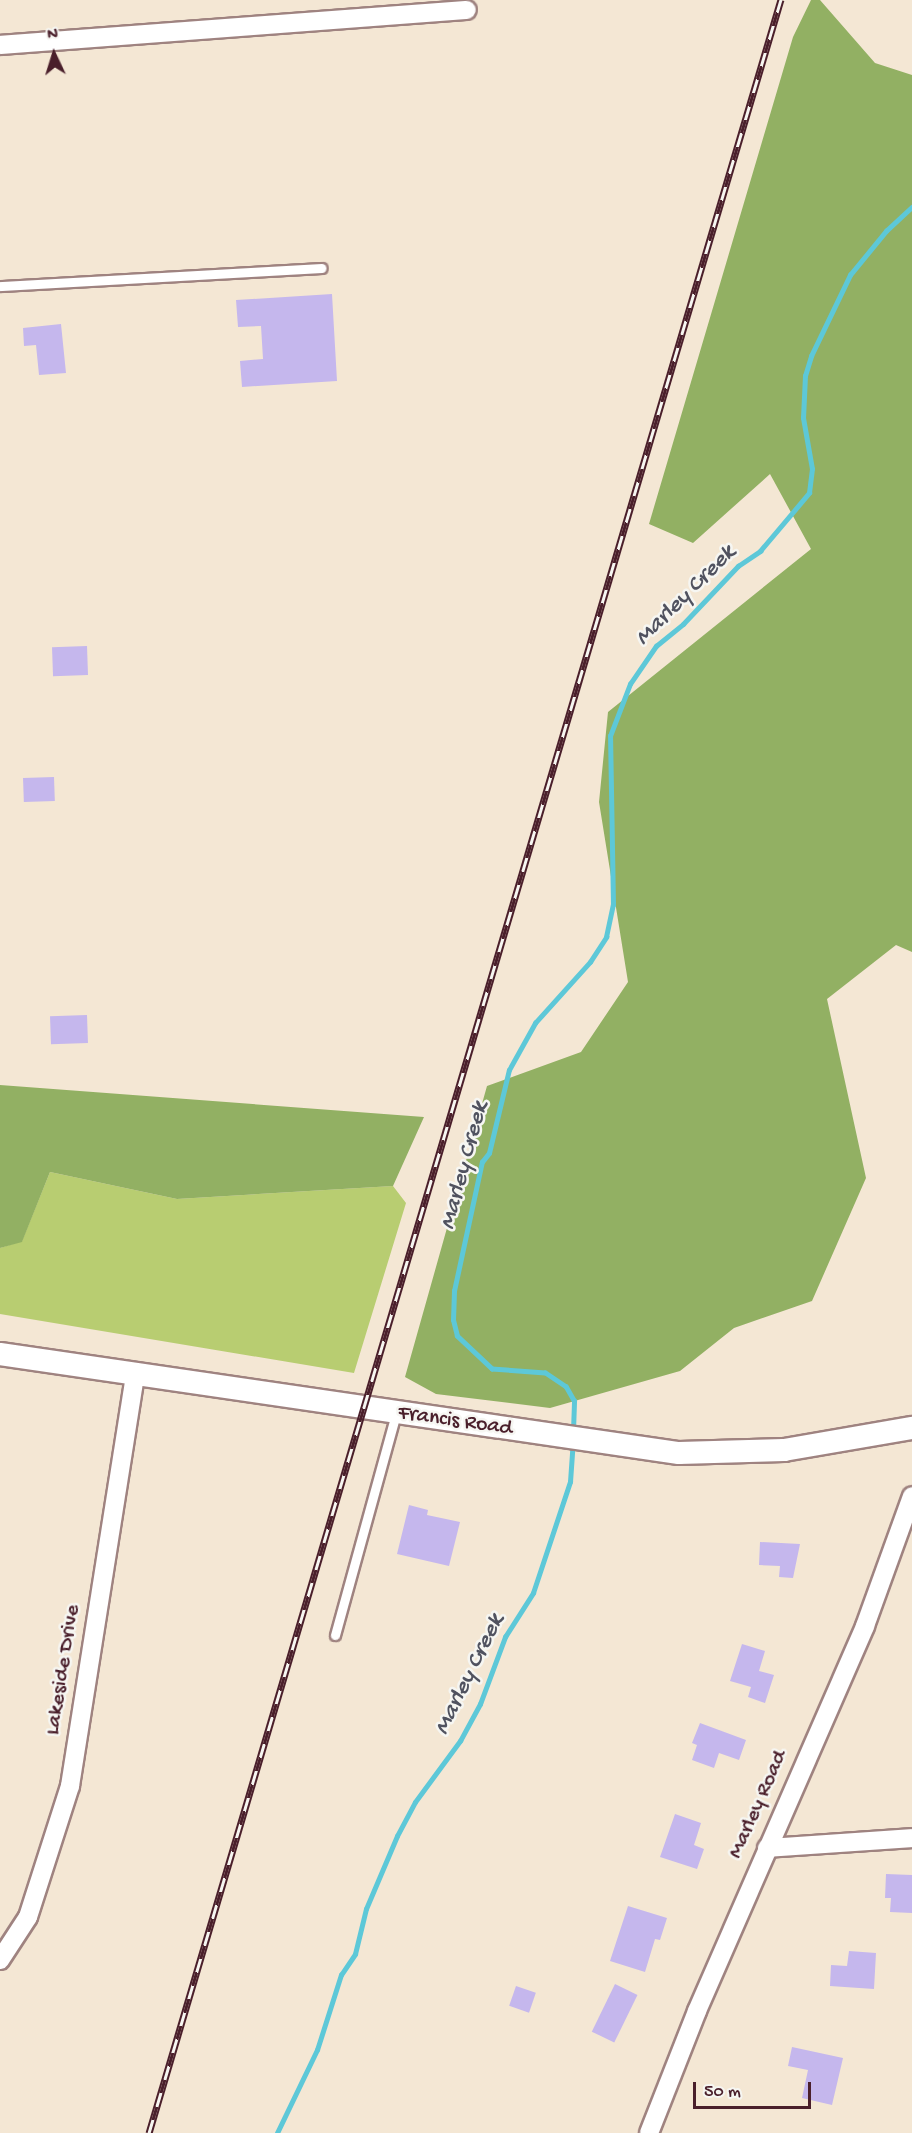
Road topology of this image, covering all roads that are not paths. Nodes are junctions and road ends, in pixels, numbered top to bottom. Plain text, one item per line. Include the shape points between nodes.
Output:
1 (466, 10) dead end
2 (0, 45) edge
3 (321, 268) dead end
4 (0, 286) edge
5 (0, 1354) edge
6 (135, 1376) junction
7 (396, 1414) junction
8 (912, 1428) edge
9 (912, 1496) edge
10 (335, 1635) dead end
11 (912, 1838) edge
12 (766, 1848) junction
13 (0, 1960) edge
14 (649, 2133) edge

1 - 2 street
3 - 4 lane
5 - 6 street, Francis Road
6 - 7 street, Francis Road
6 - 13 street, Lakeside Drive via 70,1786 28,1917
7 - 8 street, Francis Road via 679,1453 738,1453 841,1443
7 - 10 lane
9 - 12 street, Marley Road via 865,1626
11 - 12 street
12 - 14 street, Marley Road

